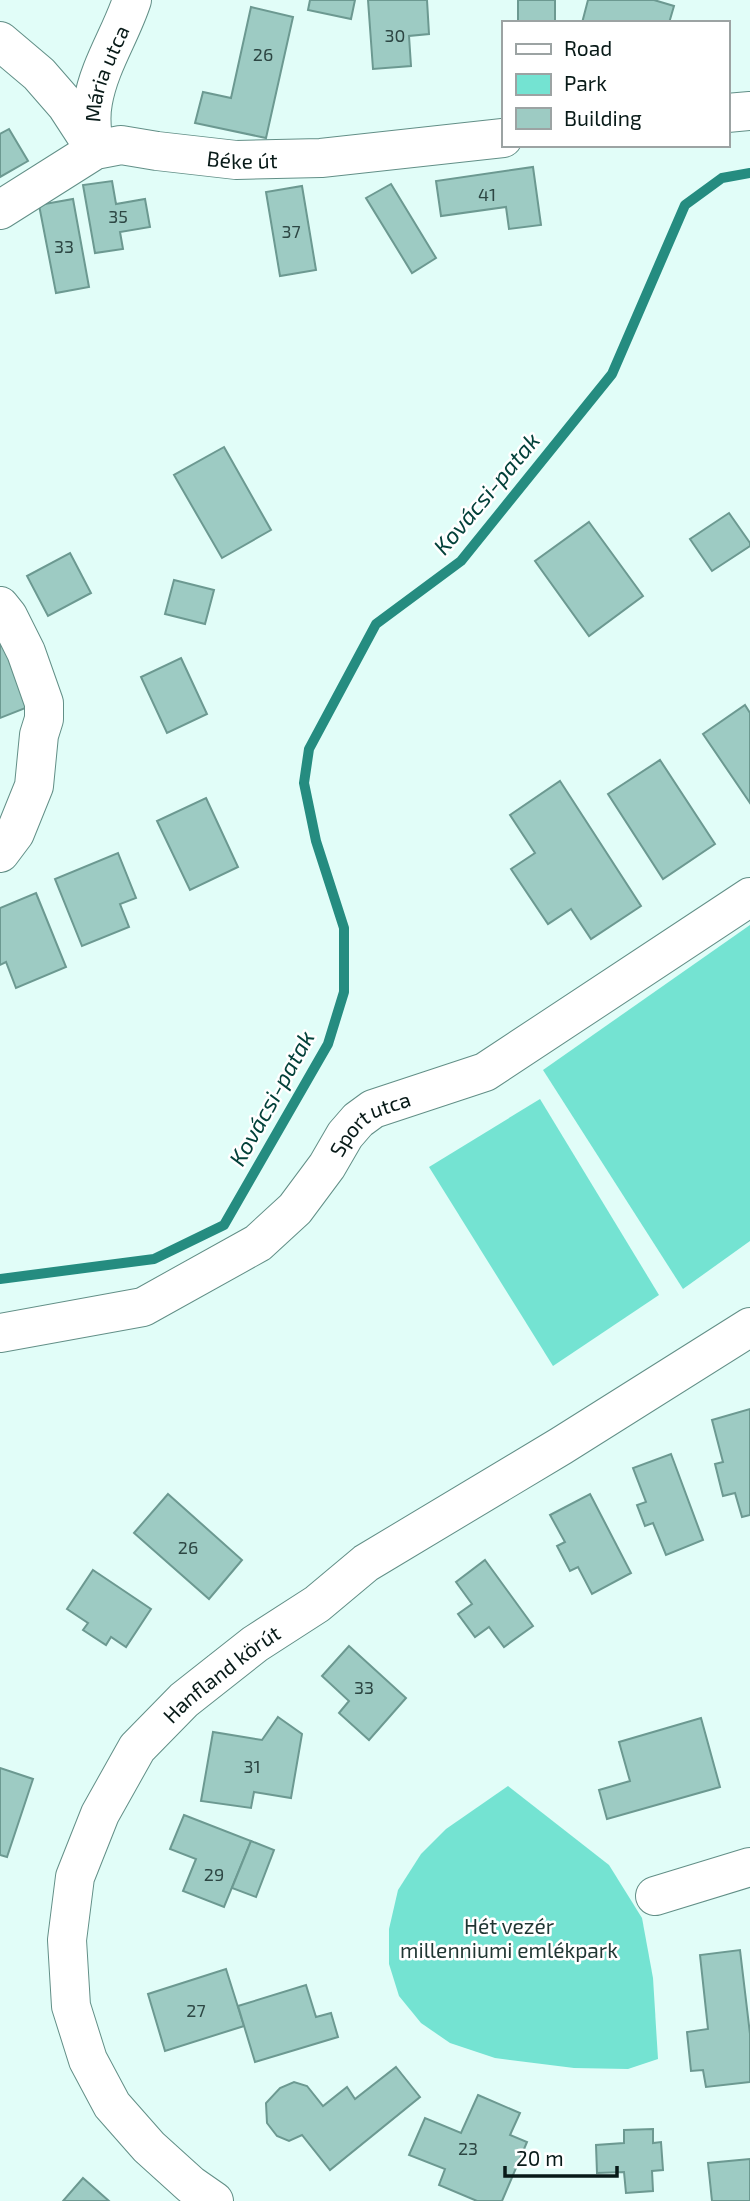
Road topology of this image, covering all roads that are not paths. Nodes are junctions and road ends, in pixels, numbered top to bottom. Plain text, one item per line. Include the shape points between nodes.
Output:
1 (132, 0) edge
2 (0, 41) edge
3 (750, 111) edge
4 (729, 113) edge
5 (502, 138) edge
6 (95, 150) junction
7 (0, 210) edge
8 (0, 606) edge
9 (0, 853) edge
10 (750, 897) edge
11 (750, 1327) edge
12 (0, 1333) edge
13 (750, 1867) edge
14 (655, 1896) dead end
15 (214, 2201) edge

1 - 6 street, Mária utca via 93,102
2 - 6 street via 39,74
3 - 4 street
5 - 6 street, Béke út via 321,158 236,160 121,145
6 - 7 street, Béke út
8 - 9 street via 26,652 44,703 44,719 34,786 15,833
10 - 12 street, Sport utca via 485,1072 373,1109 345,1135 295,1209 258,1243 224,1263 144,1307
11 - 15 street, Hanfland körút via 366,1563 184,1700 136,1748 100,1814 75,1877 67,1940 71,2006 88,2060 113,2105 149,2147
13 - 14 street

